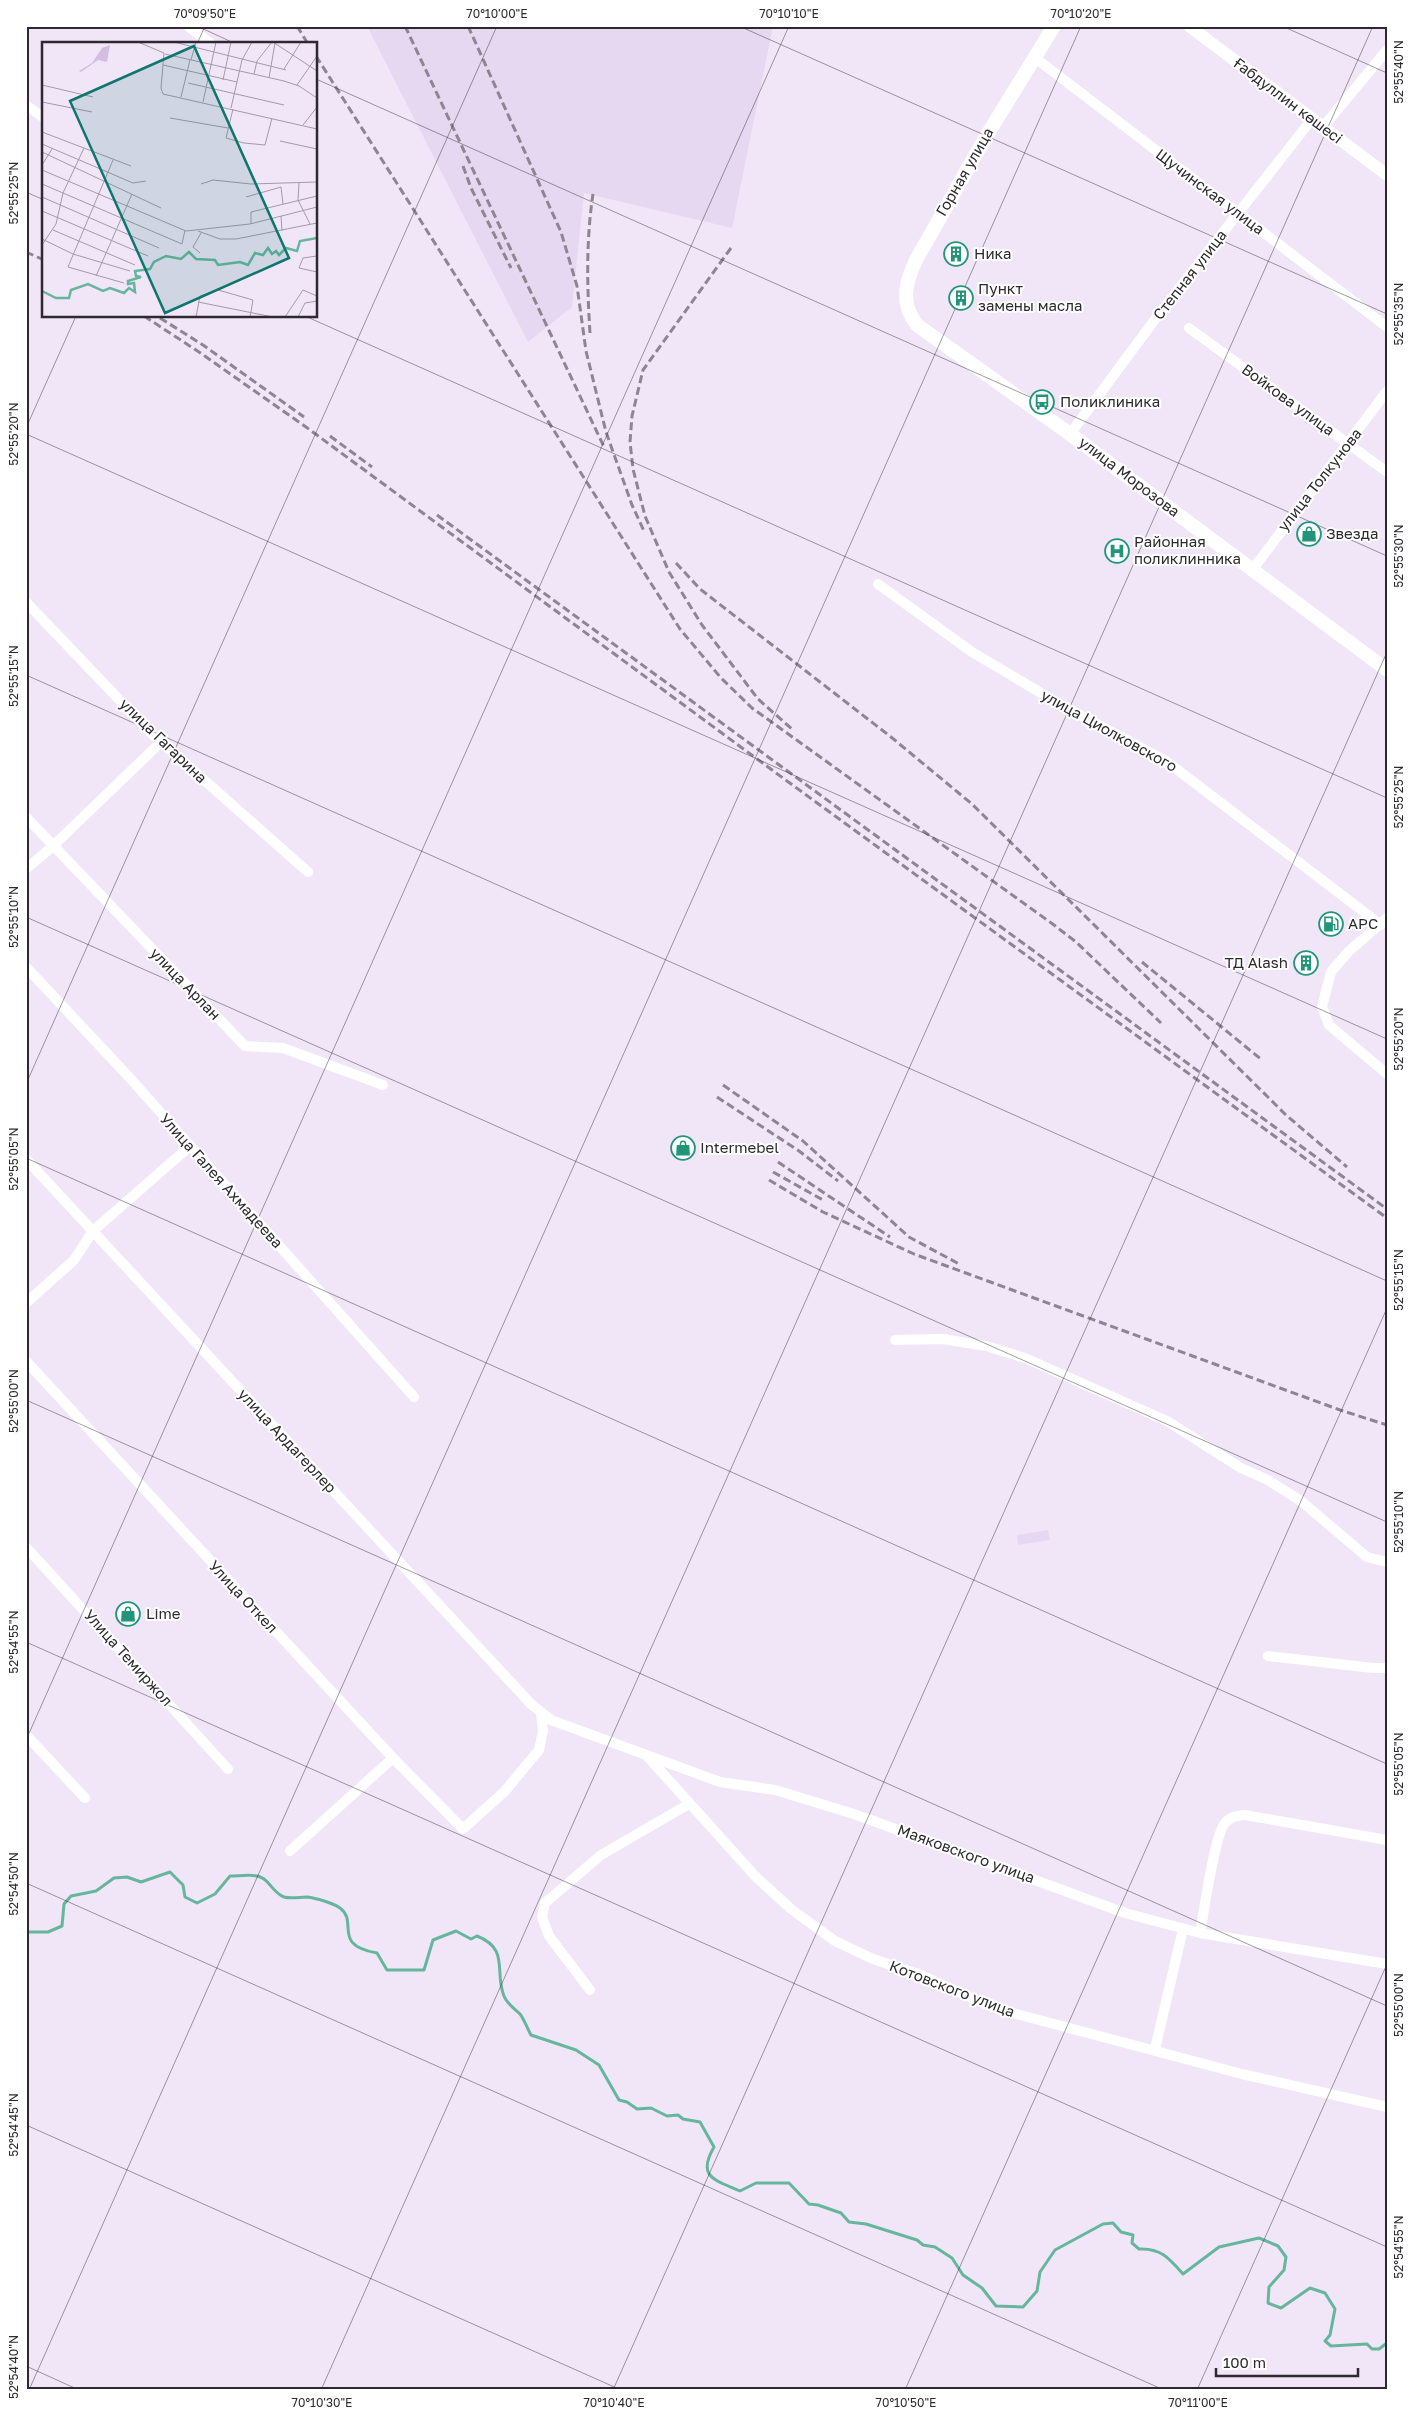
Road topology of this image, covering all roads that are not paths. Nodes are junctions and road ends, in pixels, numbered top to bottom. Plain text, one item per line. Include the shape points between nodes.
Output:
1 (188, 26) edge
2 (1054, 26) edge
3 (1189, 26) edge
4 (208, 42) edge
5 (1387, 50) edge
6 (1034, 57) junction
7 (26, 105) edge
8 (42, 117) edge
9 (1312, 119) junction
10 (1323, 127) junction
11 (1387, 175) edge
12 (1238, 214) junction
13 (917, 325) joint
14 (1387, 327) edge
15 (1189, 328) dead end
16 (1387, 391) edge
17 (1070, 434) junction
18 (1349, 443) junction
19 (1387, 472) edge
20 (1253, 569) junction
21 (878, 584) dead end
22 (26, 602) edge
23 (1387, 670) edge
24 (161, 742) junction
25 (26, 817) edge
26 (53, 846) junction
27 (26, 870) edge
28 (308, 872) dead end
29 (1384, 922) edge
30 (26, 967) edge
31 (1387, 1074) edge
32 (383, 1085) dead end
33 (190, 1146) junction
34 (26, 1159) edge
35 (93, 1231) junction
36 (26, 1303) edge
37 (895, 1340) dead end
38 (26, 1361) edge
39 (414, 1397) dead end
40 (26, 1547) edge
41 (1387, 1562) edge
42 (1268, 1656) dead end
43 (1387, 1668) edge
44 (541, 1712) junction
45 (551, 1720) joint
46 (26, 1735) edge
47 (647, 1756) junction
48 (393, 1758) junction
49 (228, 1769) dead end
50 (85, 1798) dead end
51 (689, 1804) junction
52 (1387, 1840) edge
53 (290, 1851) dead end
54 (1182, 1929) junction
55 (1200, 1933) junction
56 (1387, 1964) edge
57 (590, 1990) dead end
58 (1155, 2049) junction
59 (1387, 2107) edge

1 - 4 street
2 - 6 main road, Горная улица
3 - 9 street, Ғабдуллин көшесі
5 - 10 street
6 - 12 street, Щучинская улица
6 - 13 main road, Горная улица via 944,209 907,280 905,304
7 - 8 street
9 - 10 street, Ғабдуллин көшесі
9 - 12 street, Степная улица
10 - 11 street, Ғабдуллин көшесі
12 - 14 street, Щучинская улица
12 - 17 street, Степная улица
13 - 17 main road, улица Морозова
15 - 18 street, Войкова улица
16 - 18 street, улица Толкунова
17 - 20 main road, улица Морозова
18 - 19 street, Войкова улица
18 - 20 street, улица Толкунова
20 - 23 main road, улица Морозова
21 - 29 street, улица Циолковского via 972,652 1063,706 1166,760
22 - 24 street, улица Гагарина
24 - 26 street
24 - 28 street, улица Гагарина
25 - 26 street, улица Арлан
26 - 27 street
26 - 32 street, улица Арлан via 245,1046 283,1048
29 - 31 street via 1348,952 1331,972 1322,1007 1330,1025
30 - 33 street, Улица Галея Ахмадеева
33 - 35 street
33 - 39 street, Улица Галея Ахмадеева
34 - 35 street, улица Ардагерлер
35 - 36 street via 74,1260
35 - 44 street, улица Ардагерлер
37 - 41 street via 943,1339 986,1346 1025,1358 1167,1422 1301,1501 1368,1557
38 - 48 street, Улица Откел
40 - 49 street, Улица Темиржол
42 - 43 street
44 - 45 street, улица Ардагерлер
44 - 48 street, Улица Откел via 543,1731 539,1750 505,1791 463,1829
45 - 47 street, Маяковского улица
46 - 50 street
47 - 51 street, Котовского улица
47 - 54 street, Маяковского улица via 720,1782 775,1790 820,1802 1125,1913
48 - 53 street
51 - 57 street via 601,1855 545,1903 542,1917 549,1936
51 - 58 street, Котовского улица via 756,1878 835,1942 994,2008
52 - 55 street via 1245,1815 1234,1816 1224,1824 1217,1844
54 - 55 street, Маяковского улица
54 - 58 street
55 - 56 street, Маяковского улица
58 - 59 street, Котовского улица via 1242,2074

